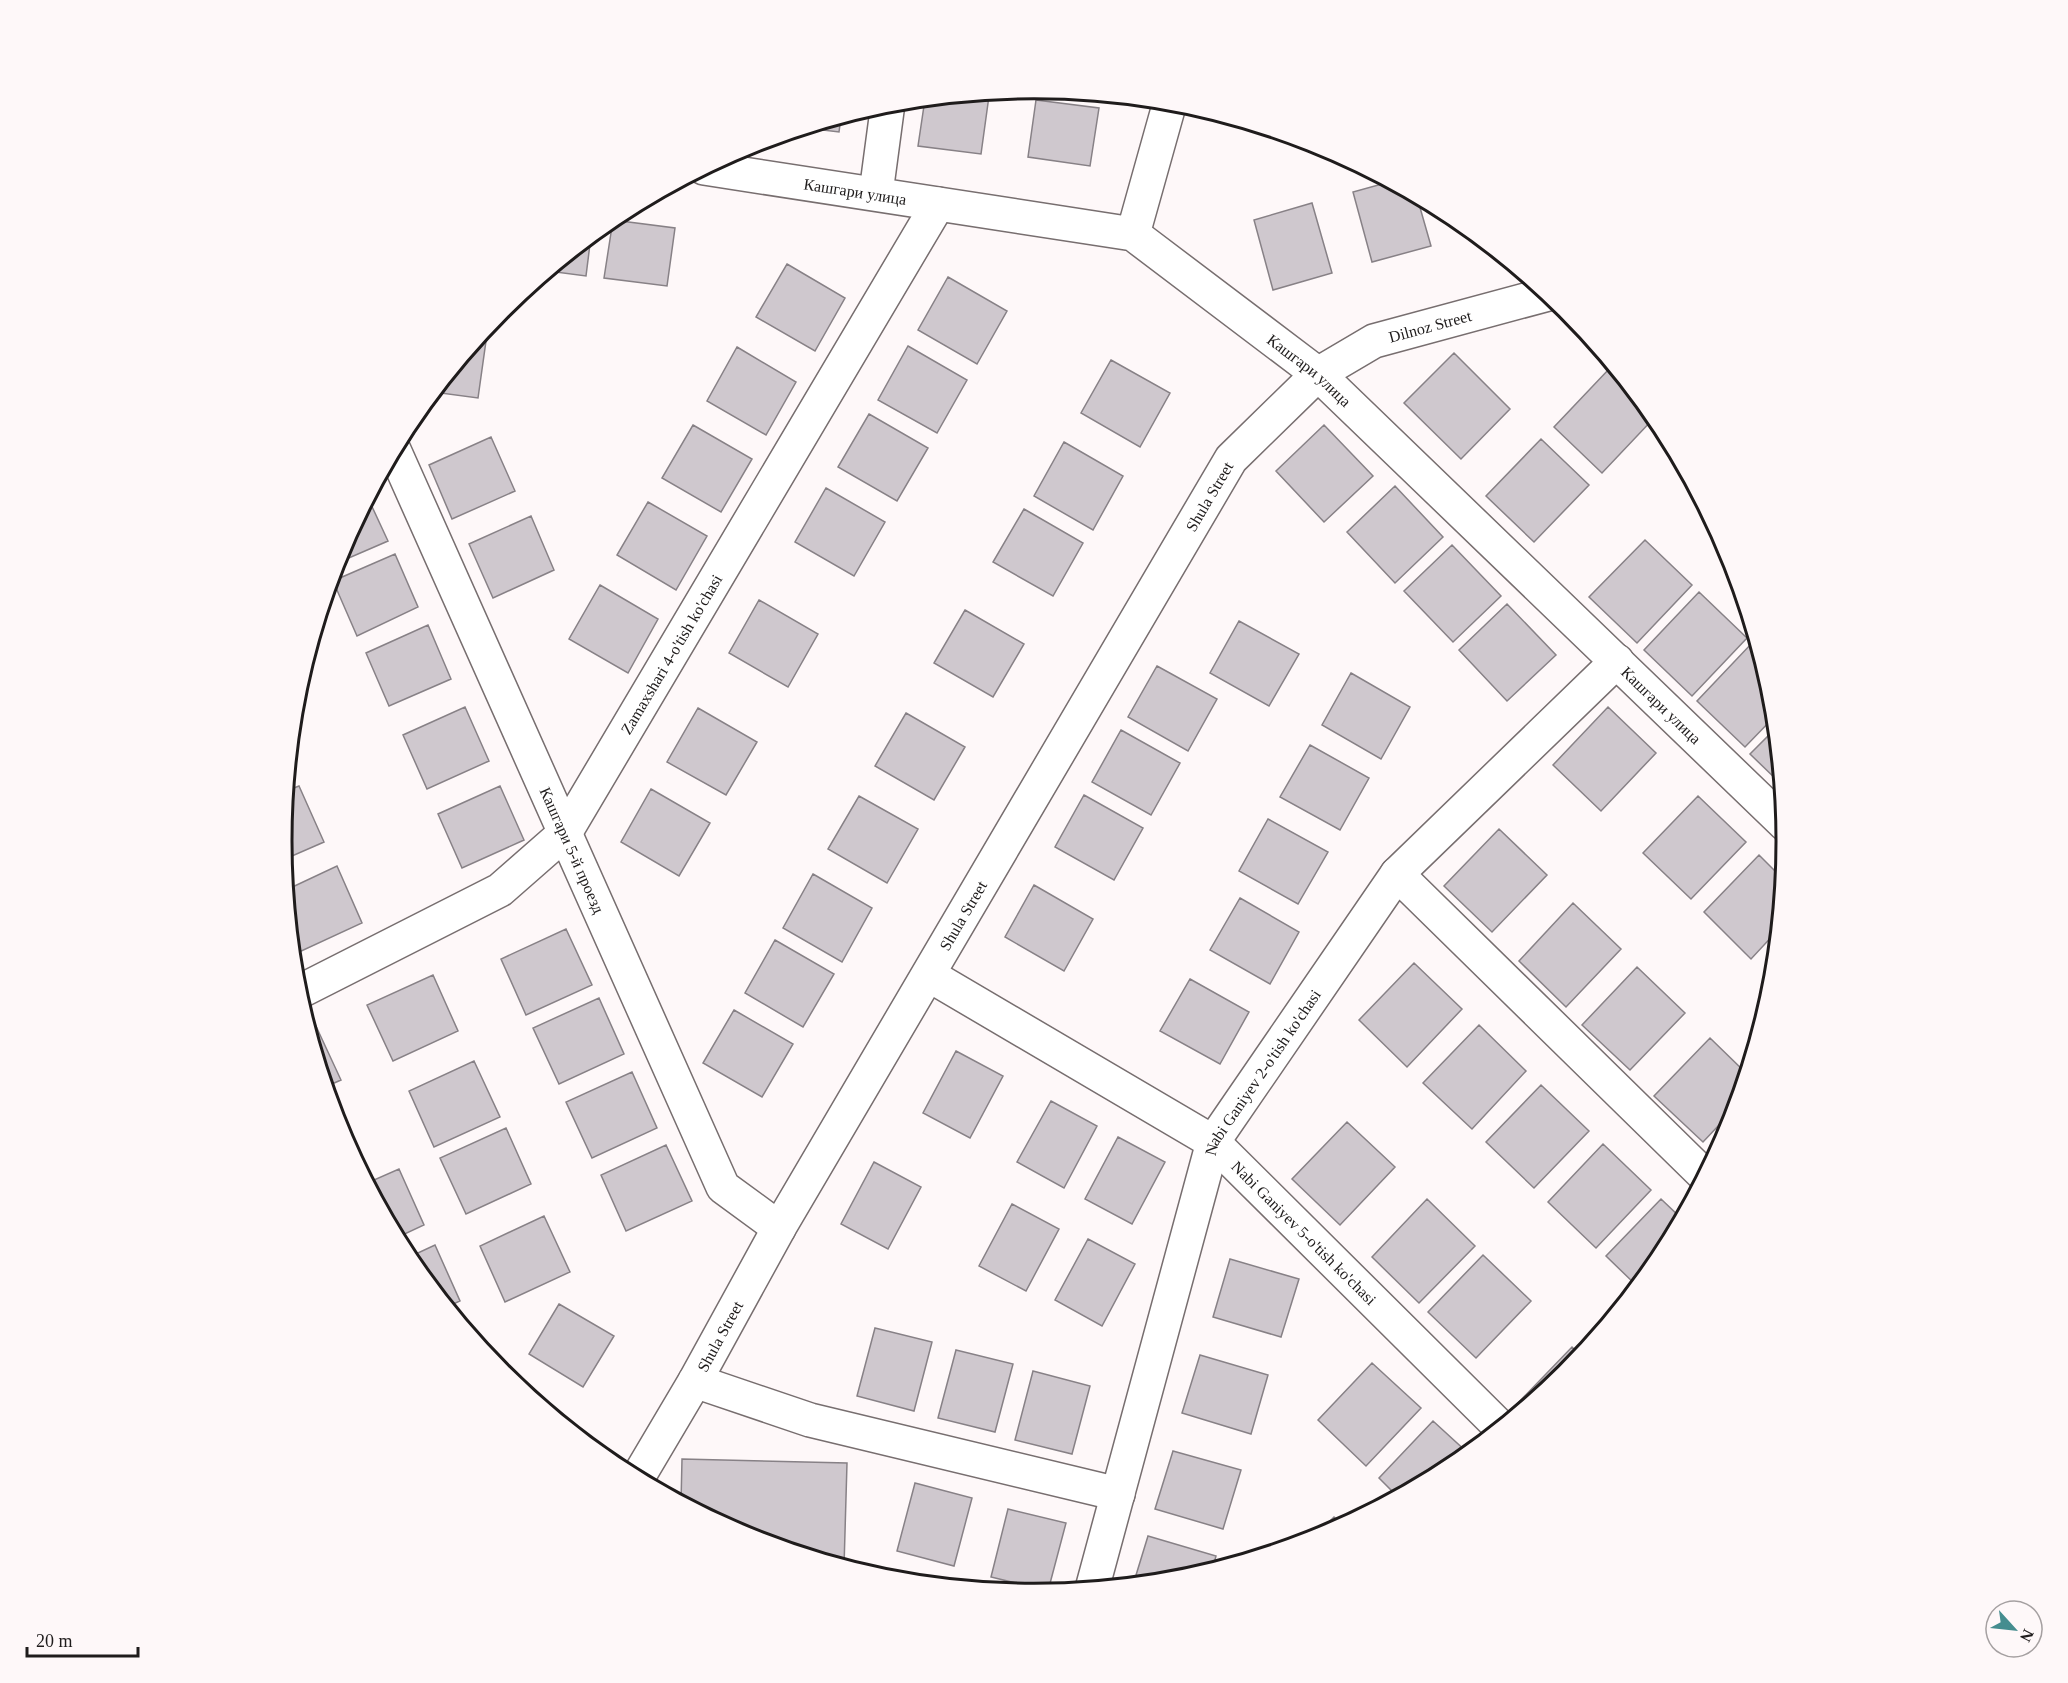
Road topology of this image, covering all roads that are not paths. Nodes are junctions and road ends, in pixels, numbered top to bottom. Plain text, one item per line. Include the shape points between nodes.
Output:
1 (1167, 111) edge
2 (887, 114) edge
3 (719, 170) edge
4 (876, 193) junction
5 (938, 204) junction
6 (1132, 234) junction
7 (1538, 297) edge
8 (1318, 374) junction
9 (398, 459) edge
10 (1617, 661) junction
11 (1776, 815) edge
12 (565, 833) junction
13 (1397, 874) junction
14 (929, 975) junction
15 (306, 988) edge
16 (1213, 1142) junction
17 (1700, 1171) edge
18 (779, 1228) junction
19 (695, 1381) junction
20 (1496, 1423) edge
21 (641, 1472) edge
22 (1118, 1494) junction
23 (1094, 1581) edge

1 - 6 street
2 - 4 street
3 - 4 street, Кашгари улица
4 - 5 street, Кашгари улица
5 - 6 street, Кашгари улица
5 - 12 street, Zamaxshari 4-o'tish ko'chasi
6 - 8 street, Кашгари улица
7 - 8 street, Dilnoz Street via 1374,341
8 - 10 street, Кашгари улица
8 - 14 street, Shula Street via 1231,459
9 - 12 street, Кашгари 5-й проезд
10 - 11 street, Кашгари улица
10 - 13 street, Nabi Ganiyev 2-o'tish ko'chasi
12 - 15 street, Zamaxshari 4-o'tish ko'chasi via 500,890
12 - 18 street, Кашгари 5-й проезд via 723,1187
13 - 16 street, Nabi Ganiyev 2-o'tish ko'chasi
13 - 17 street
14 - 16 street, Nabi Ganiyev 5-o'tish ko'chasi
14 - 18 street, Shula Street
16 - 20 street, Nabi Ganiyev 5-o'tish ko'chasi
16 - 22 street, Nabi Ganiyev 2-o'tish ko'chasi
18 - 19 street, Shula Street
19 - 21 street, Shula Street
19 - 22 street via 810,1420
22 - 23 street, Nabi Ganiyev 2-o'tish ko'chasi

